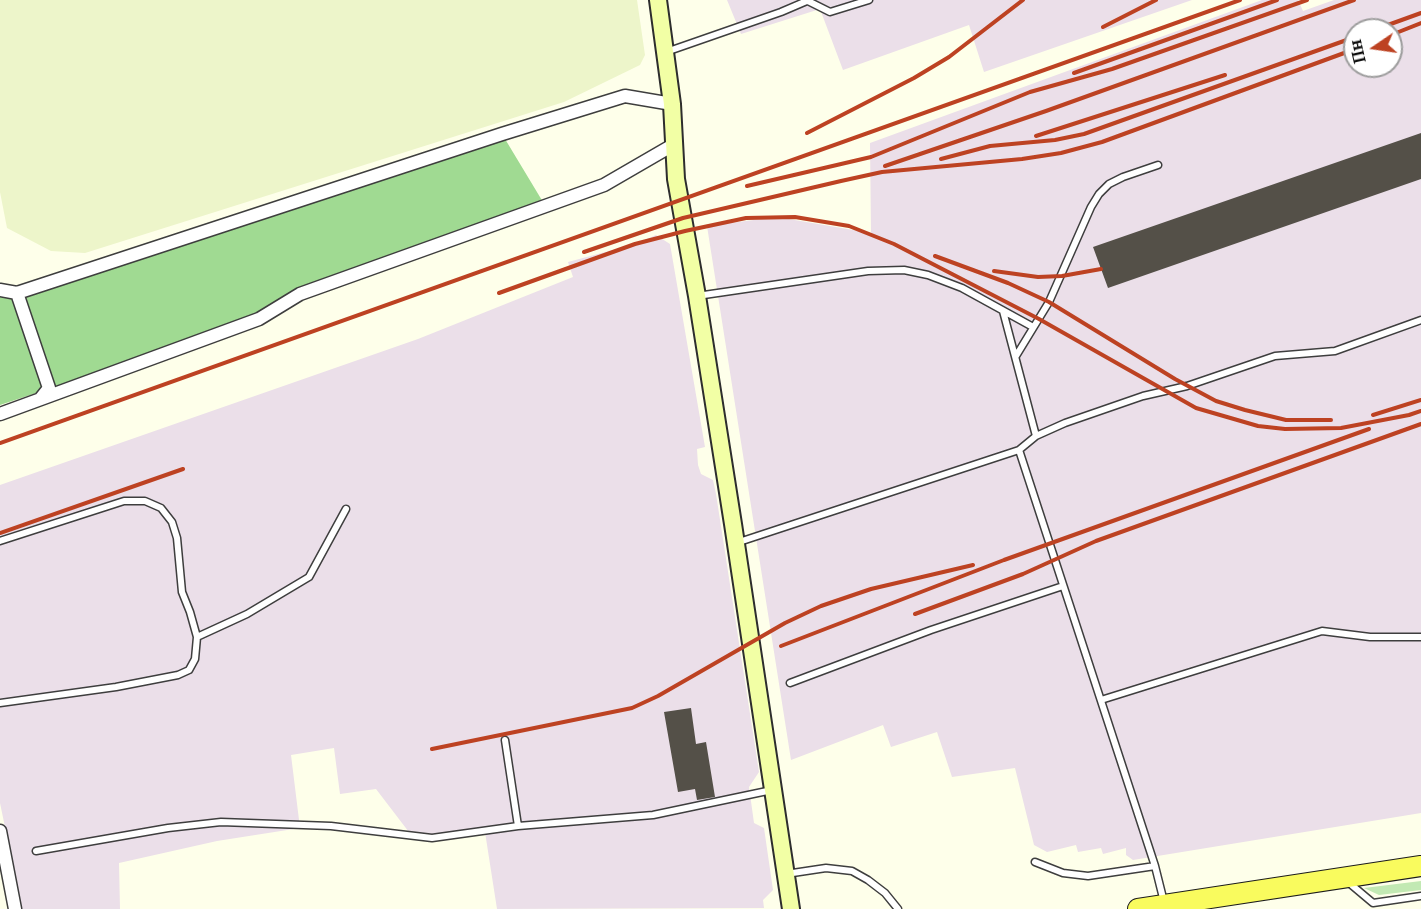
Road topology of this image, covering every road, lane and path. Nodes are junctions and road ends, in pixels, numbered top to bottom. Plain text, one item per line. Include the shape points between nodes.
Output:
1 (658, 0) edge
2 (869, 0) edge
3 (808, 1) edge
4 (665, 52) junction
5 (672, 104) junction
6 (674, 145) junction
7 (1158, 165) dead end
8 (0, 290) edge
9 (17, 293) junction
10 (697, 296) junction
11 (1003, 310) junction
12 (1421, 320) edge
13 (1034, 327) junction
14 (1016, 356) junction
15 (40, 399) junction
16 (0, 414) edge
17 (1036, 436) junction
18 (1019, 450) junction
19 (346, 509) dead end
20 (0, 541) edge
21 (735, 543) junction
22 (1064, 586) junction
23 (196, 637) junction
24 (1421, 637) edge
25 (790, 683) dead end
26 (1101, 700) junction
27 (0, 703) edge
28 (506, 740) dead end
29 (773, 790) junction
30 (518, 826) junction
31 (0, 831) edge
32 (36, 852) dead end
33 (1035, 862) dead end
34 (1421, 866) edge
35 (1155, 867) junction
36 (786, 874) junction
37 (1342, 878) junction
38 (1421, 896) edge
39 (1165, 905) junction
40 (15, 909) edge
41 (791, 909) edge
42 (898, 909) edge
43 (1138, 909) edge

1 - 4 street
2 - 3 lane via 830,12
3 - 4 lane
4 - 5 street
5 - 6 street
5 - 9 street via 625,96
6 - 10 street via 676,179
6 - 15 street via 604,185 300,294 259,319
7 - 13 lane via 1123,177 1099,194
8 - 9 street
9 - 15 street via 49,388
10 - 11 lane via 868,271 904,270 962,288
10 - 21 street
11 - 13 lane
11 - 14 lane
12 - 17 lane via 1335,351 1275,356 1187,386 1143,396
13 - 14 lane
14 - 17 lane
15 - 16 street
17 - 18 lane
18 - 21 lane
18 - 22 lane
19 - 23 lane via 309,577 248,614
20 - 23 lane via 124,501 145,501 161,508 172,522 177,538 182,592
21 - 29 street
22 - 25 lane
22 - 26 lane
23 - 27 lane via 195,659 189,670 178,675
24 - 26 lane via 1370,637 1322,631
26 - 35 lane
28 - 30 lane
29 - 30 lane via 653,814
29 - 36 street
30 - 32 lane via 432,838 332,826 221,822
31 - 40 street
33 - 35 lane via 1063,873 1088,876
34 - 37 main road
35 - 39 lane
36 - 41 street
36 - 42 lane via 826,868 852,871 885,893
37 - 38 lane via 1373,903
37 - 39 main road
39 - 43 main road

